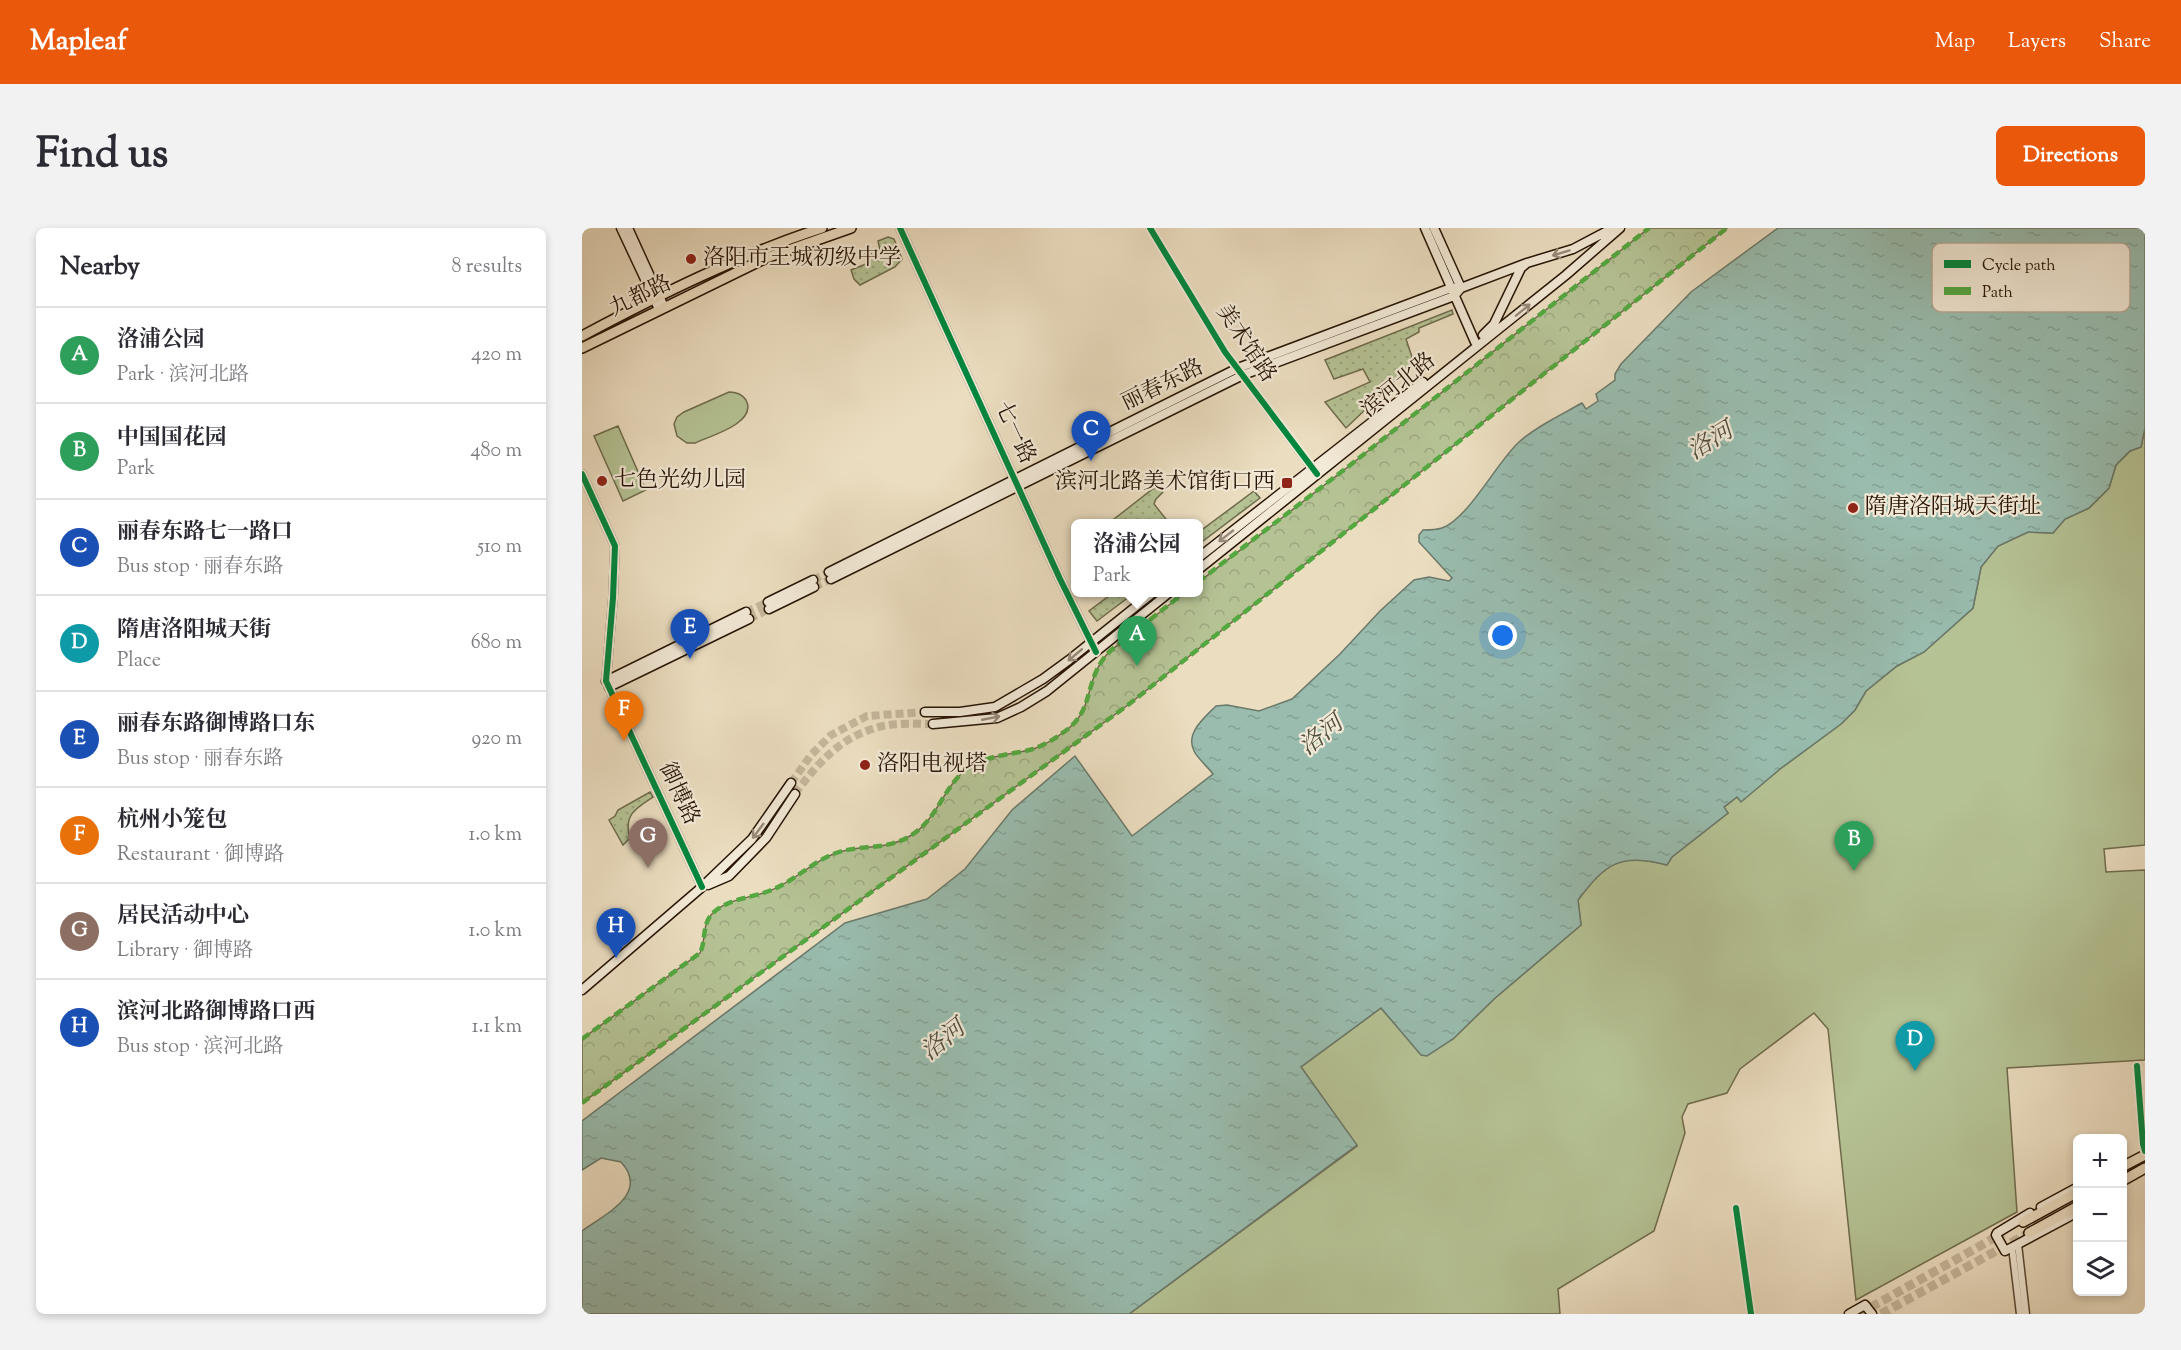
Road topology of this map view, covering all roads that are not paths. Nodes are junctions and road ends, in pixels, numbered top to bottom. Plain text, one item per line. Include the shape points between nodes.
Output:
1 (621, 228) edge
2 (628, 228) edge
3 (822, 228) edge
4 (851, 228) edge
5 (900, 228) edge
6 (1150, 228) edge
7 (1425, 228) edge
8 (1434, 228) edge
9 (1613, 228) edge
10 (1620, 228) edge
11 (1596, 243) junction
12 (1527, 263) junction
13 (1456, 291) junction
14 (657, 298) junction
15 (662, 308) junction
16 (582, 336) edge
17 (1475, 342) junction
18 (582, 348) edge
19 (1241, 371) junction
20 (1315, 472) junction
21 (582, 474) edge
22 (1017, 483) junction
23 (1203, 554) edge
24 (1203, 566) edge
25 (830, 576) tunnel mouth
26 (814, 584) tunnel mouth
27 (1148, 597) edge
28 (1164, 597) edge
29 (769, 606) tunnel mouth
30 (747, 616) tunnel mouth
31 (1091, 642) junction
32 (1096, 652) junction
33 (607, 684) junction
34 (925, 712) tunnel mouth
35 (933, 724) tunnel mouth
36 (791, 783) tunnel mouth
37 (795, 794) tunnel mouth
38 (702, 887) junction
39 (582, 990) edge
40 (2138, 1066) dead end
41 (2145, 1153) edge
42 (2127, 1164) edge
43 (2145, 1168) edge
44 (2127, 1178) edge
45 (2076, 1188) edge
46 (2073, 1195) edge
47 (1736, 1208) dead end
48 (2073, 1209) edge
49 (2073, 1215) edge
50 (2023, 1222) tunnel mouth
51 (2029, 1233) tunnel mouth
52 (2012, 1247) junction
53 (1751, 1314) edge
54 (1849, 1314) edge
55 (1872, 1314) edge
56 (2020, 1314) edge
57 (2026, 1314) edge

1 - 14 main road
2 - 14 main road
3 - 14 main road, 九都路 via 772,244
4 - 15 main road, 九都路 via 766,258
5 - 22 street, 七一路
6 - 19 street, 美术馆路 via 1225,352
7 - 13 main road
8 - 13 main road
9 - 11 main road, 滨河北路
10 - 11 main road, 滨河北路
11 -> 12 main road, 滨河北路
20 -> 11 main road, 滨河北路
12 - 13 main road, 丽春东路
12 - 17 main road, 滨河北路 via 1517,274 1494,324
13 - 17 main road
13 - 19 main road, 丽春东路
14 - 15 main road
14 - 16 main road, 九都路
15 - 18 main road, 九都路
17 - 20 main road, 滨河北路
19 - 20 street, 美术馆路
19 - 22 main road, 丽春东路
20 -> 23 main road, 滨河北路
20 - 24 main road, 滨河北路
21 - 33 street via 615,546
22 - 25 main road, 丽春东路
22 - 31 street, 七一路
26 - 29 main road
27 - 31 main road
28 - 32 main road
30 - 33 main road
31 - 32 street, 七一路
31 -> 34 main road via 1043,679 995,707
35 -> 32 main road via 997,718 1047,691
33 - 38 street, 御博路
36 -> 38 main road via 752,839
37 - 38 main road via 766,838 729,876
38 - 39 main road
40 - 41 street
41 - 42 main road
43 - 44 main road
45 - 52 main road via 1998,1231 2003,1249
46 - 50 main road
47 - 53 street
48 - 51 main road
49 - 52 main road
52 - 56 street
52 - 57 street
54 - 55 main road via 1863,1306 1868,1306

